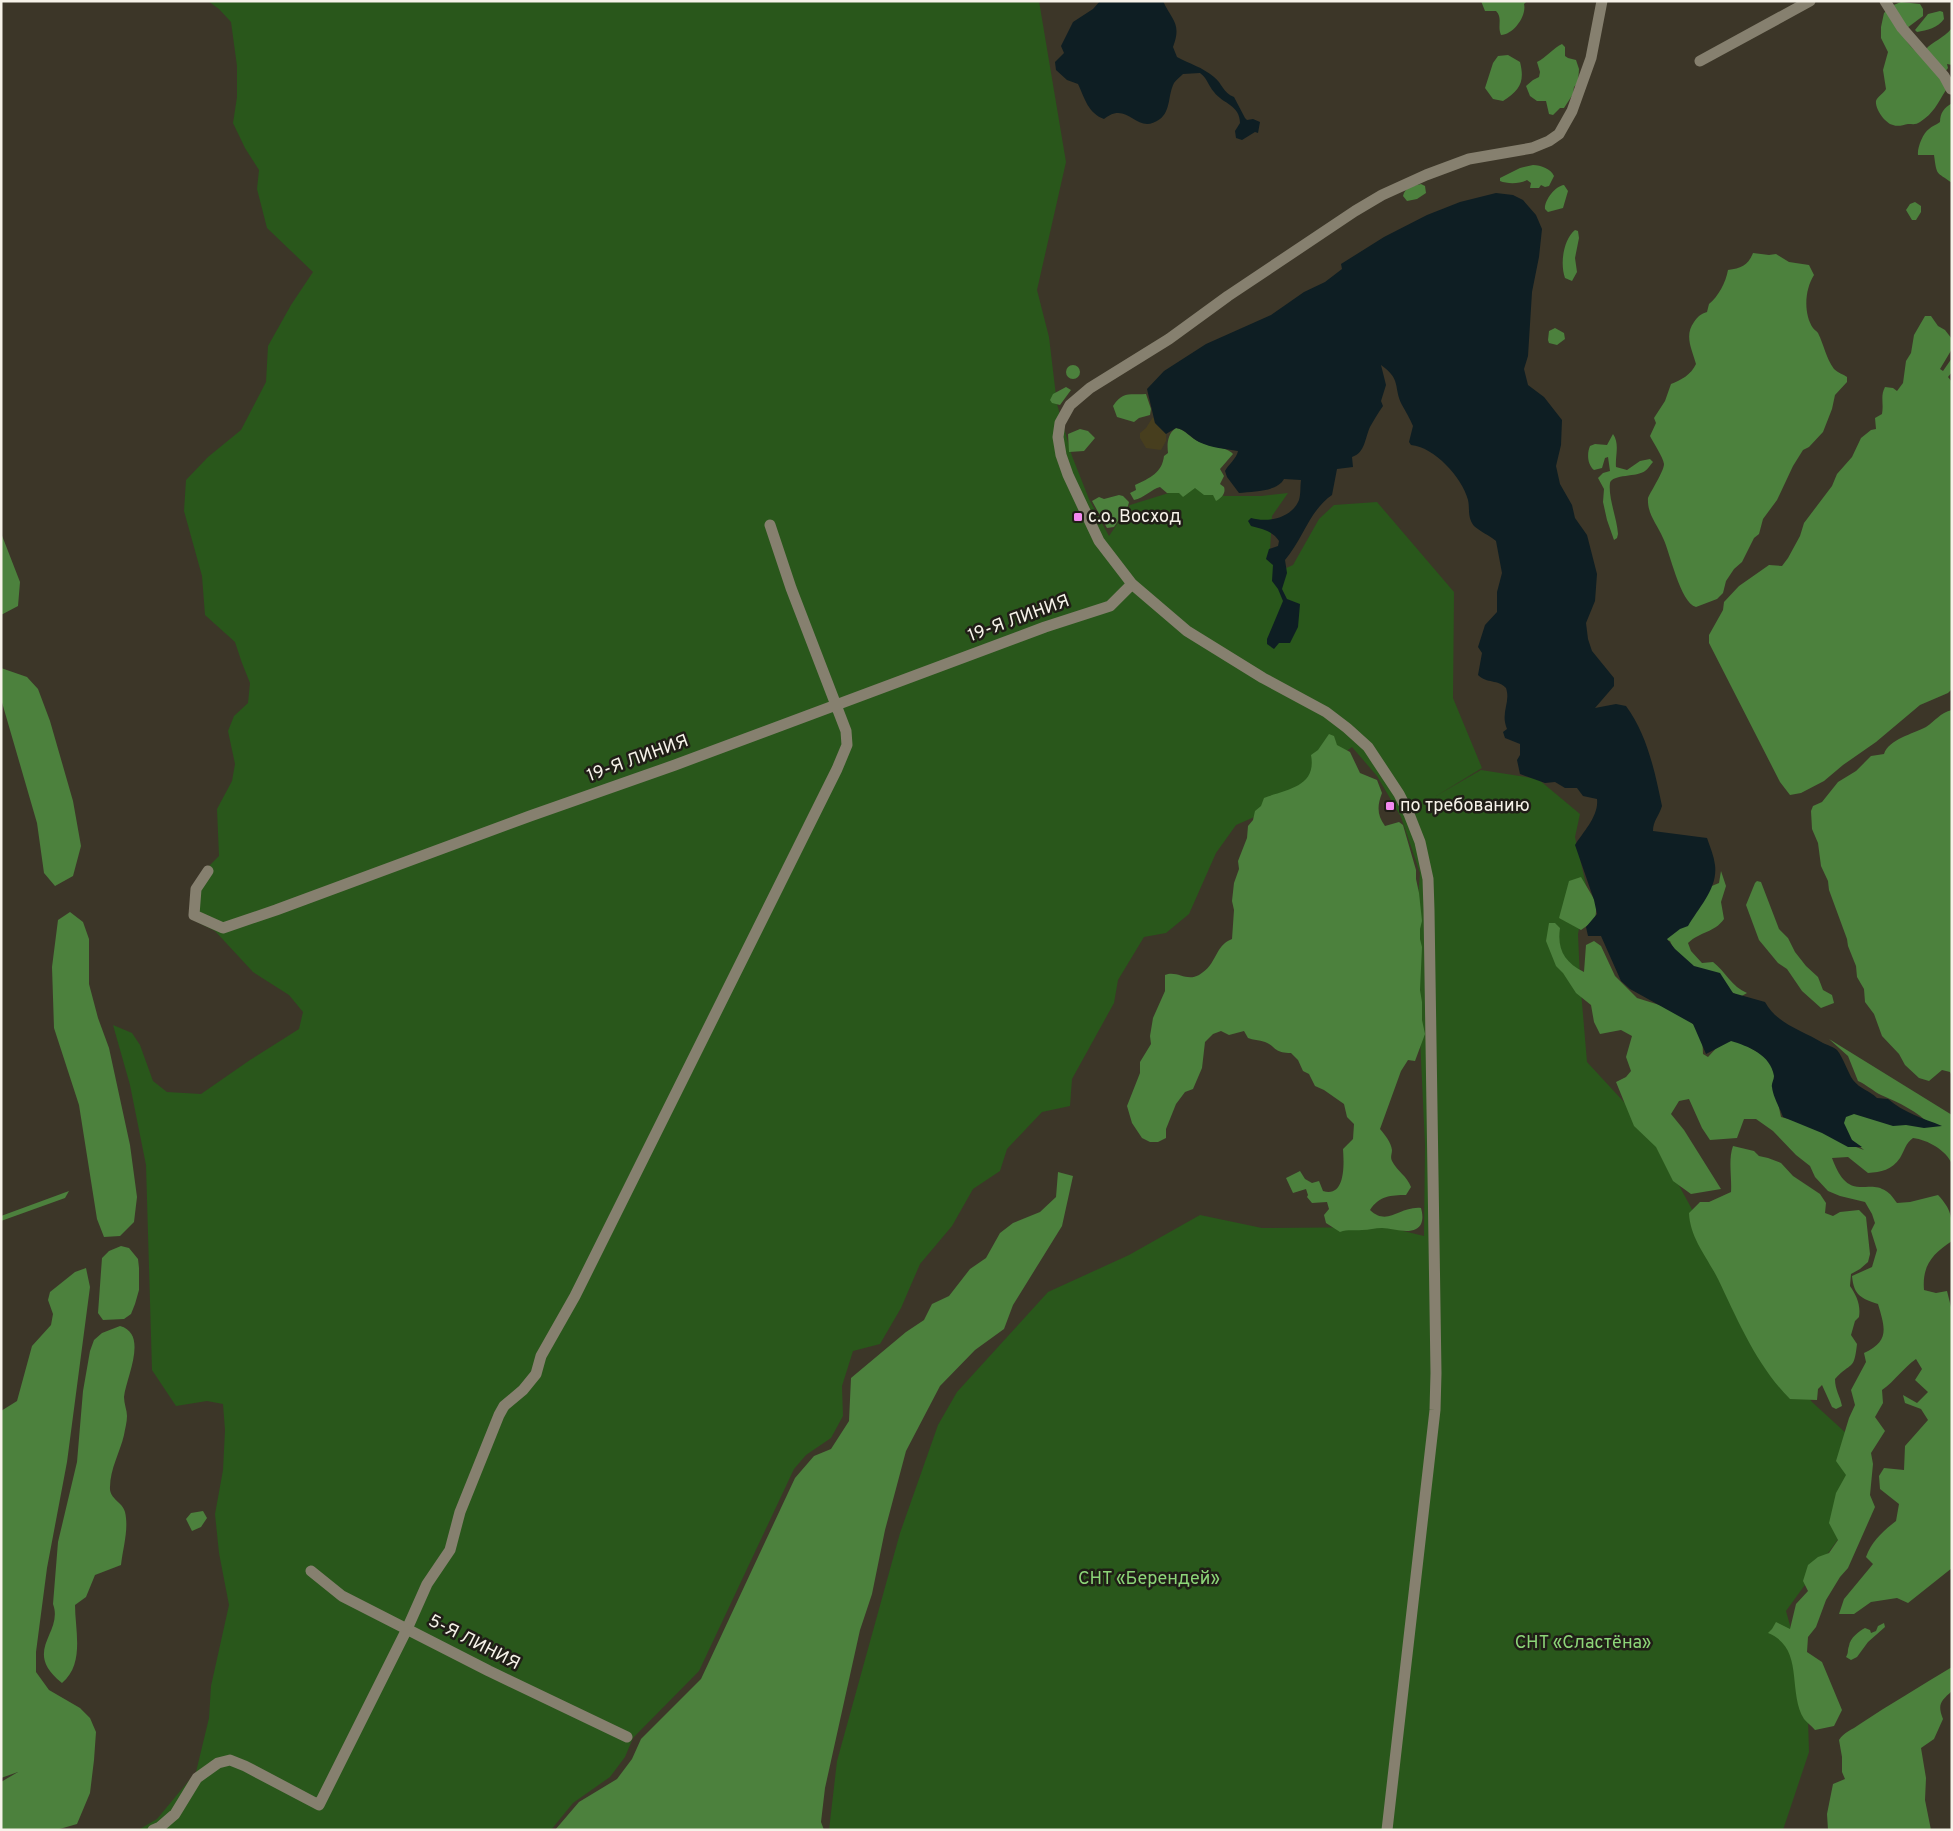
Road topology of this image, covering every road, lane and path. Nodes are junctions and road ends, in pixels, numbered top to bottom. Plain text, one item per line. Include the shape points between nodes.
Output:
1 (1602, 1) edge
2 (1810, 1) edge
3 (1885, 1) edge
4 (1700, 61) dead end
5 (1951, 89) edge
6 (770, 525) dead end
7 (1132, 584) junction
8 (835, 705) junction
9 (208, 871) dead end
10 (311, 1571) dead end
11 (407, 1629) junction
12 (627, 1738) dead end
13 (153, 1830) edge
14 (1387, 1830) edge

1 - 7 street via 1592,58 1572,111 1559,134 1549,142 1469,159 1404,185 1336,223 1169,339 1090,388 1070,405 1060,423 1061,455 1099,541
2 - 4 street
3 - 5 street via 1902,28 1944,76
6 - 8 street
7 - 8 street, 19-Я ЛИНИЯ via 1110,606
7 - 14 street via 1187,631 1326,712 1368,747 1409,814 1420,842 1428,879 1437,1349 1435,1410
8 - 9 street, 19-Я ЛИНИЯ via 223,928 194,915 196,890
8 - 11 street via 846,731 847,745 836,769 579,1288 541,1356 536,1374 499,1415 460,1512 450,1550 428,1584
10 - 11 street, 5-Я ЛИНИЯ via 342,1596
11 - 12 street, 5-Я ЛИНИЯ
11 - 13 street via 319,1805 230,1760 218,1762 197,1778 175,1814

